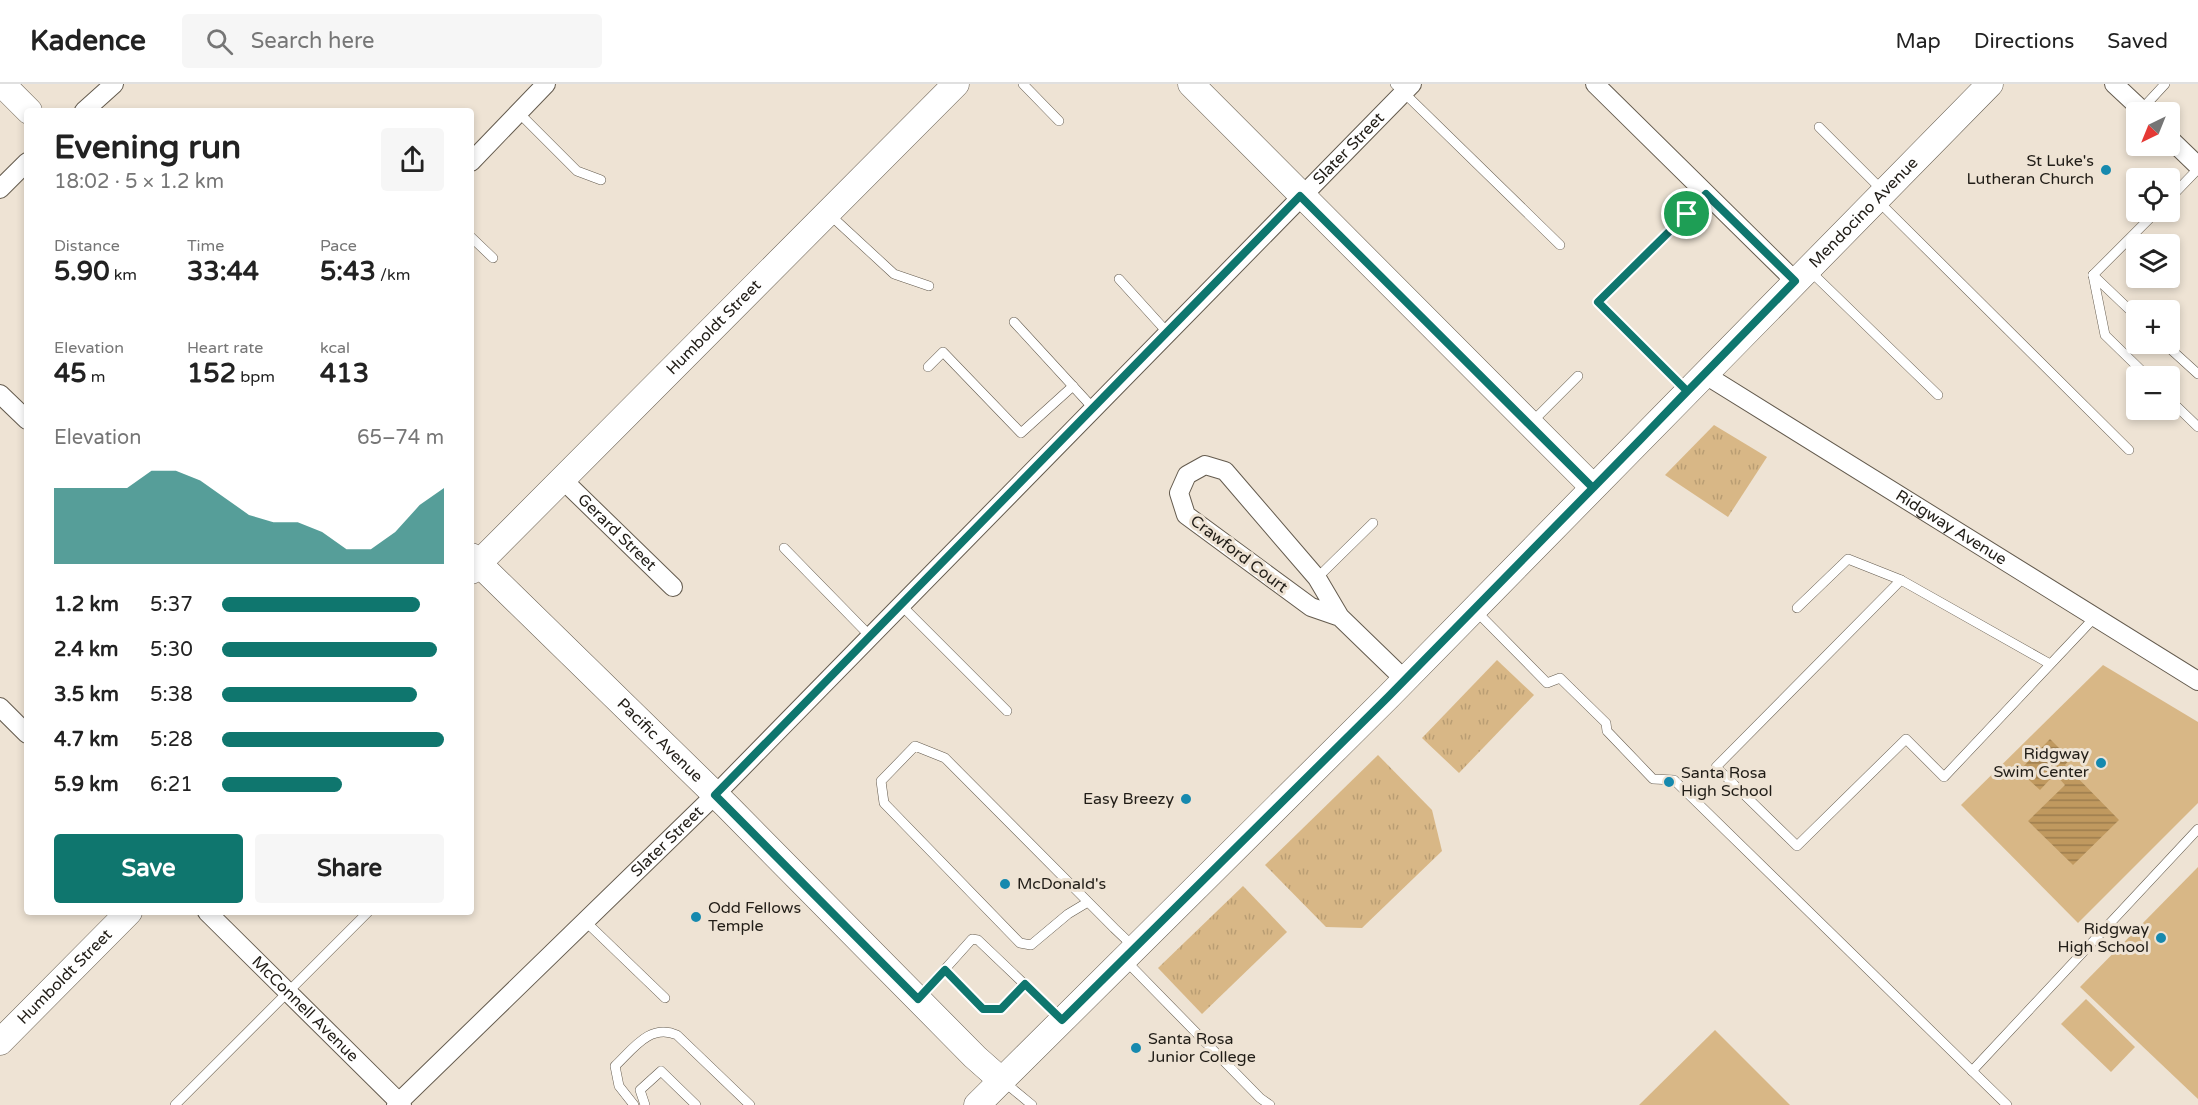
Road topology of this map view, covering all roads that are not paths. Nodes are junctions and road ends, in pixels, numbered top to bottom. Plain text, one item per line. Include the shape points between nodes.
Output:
1 (2, 84) edge
2 (114, 84) edge
3 (546, 84) edge
4 (956, 84) edge
5 (1023, 84) edge
6 (1191, 84) edge
7 (1595, 84) edge
8 (1990, 84) edge
9 (2114, 84) edge
10 (2165, 84) edge
11 (1404, 87) edge
12 (2133, 102) edge
13 (2150, 102) edge
14 (26, 108) edge
15 (87, 108) edge
16 (518, 112) junction
17 (1059, 121) dead end
18 (1818, 126) dead end
19 (2180, 149) edge
20 (474, 159) edge
21 (24, 165) edge
22 (2198, 168) edge
23 (601, 180) dead end
24 (2180, 187) edge
25 (0, 189) edge
26 (1706, 194) junction
27 (1880, 195) junction
28 (1300, 196) junction
29 (827, 213) junction
30 (2146, 222) edge
31 (474, 240) edge
32 (1560, 245) dead end
33 (493, 258) dead end
34 (1801, 275) junction
35 (2093, 275) junction
36 (1119, 279) dead end
37 (929, 286) dead end
38 (2126, 306) edge
39 (1014, 322) dead end
40 (1167, 332) junction
41 (2176, 354) edge
42 (2136, 366) edge
43 (928, 367) dead end
44 (2198, 374) edge
45 (1578, 376) dead end
46 (1696, 382) junction
47 (1073, 386) junction
48 (0, 394) edge
49 (1938, 395) dead end
50 (1093, 408) junction
51 (2180, 410) edge
52 (24, 417) edge
53 (1529, 424) junction
54 (2198, 428) edge
55 (2129, 450) dead end
56 (561, 478) junction
57 (1593, 488) junction
58 (1372, 523) dead end
59 (784, 548) dead end
60 (474, 563) edge
61 (1317, 578) junction
62 (1901, 580) junction
63 (673, 587) dead end
64 (901, 605) junction
65 (1797, 608) dead end
66 (1473, 609) junction
67 (2095, 616) junction
68 (1340, 617) junction
69 (870, 636) junction
70 (2050, 664) junction
71 (1404, 679) junction
72 (2198, 681) edge
73 (0, 707) edge
74 (1007, 711) dead end
75 (24, 731) edge
76 (715, 795) junction
77 (2198, 829) edge
78 (1088, 902) junction
79 (126, 915) edge
80 (210, 915) edge
81 (365, 915) edge
82 (585, 921) junction
83 (1129, 954) junction
84 (945, 970) junction
85 (1025, 984) junction
86 (289, 993) junction
87 (665, 998) dead end
88 (918, 999) junction
89 (1062, 1020) junction
90 (0, 1042) edge
91 (1972, 1071) junction
92 (1001, 1080) junction
93 (399, 1104) edge
94 (175, 1105) edge
95 (634, 1105) edge
96 (645, 1105) edge
97 (696, 1105) edge
98 (750, 1105) edge
99 (977, 1105) edge
100 (1029, 1105) edge
101 (1270, 1105) edge
102 (2007, 1105) edge

1 - 14 street
2 - 15 street
3 - 16 street
4 - 29 street, Humboldt Street
5 - 17 lane
6 - 28 street
7 - 26 street
8 - 27 street, Mendocino Avenue
9 - 12 street
10 - 13 lane
11 - 28 street, Slater Street
11 - 32 lane
16 - 20 street
16 - 23 lane via 577,171
18 - 27 lane
19 - 22 street
21 - 25 street
22 - 24 lane
26 - 34 street
26 - 46 lane via 1598,302
27 - 34 street, Mendocino Avenue
27 - 55 lane
28 - 40 street, Slater Street
28 - 53 street
29 - 37 lane via 894,274
29 - 56 street, Humboldt Street
30 - 35 lane
31 - 33 lane
34 - 46 street, Mendocino Avenue
34 - 49 lane
35 - 38 lane
35 - 42 lane via 2105,335
36 - 40 lane
39 - 47 lane
40 - 50 street, Slater Street
41 - 44 lane
43 - 47 lane via 943,352 1021,433
45 - 53 lane
46 - 57 street, Mendocino Avenue
46 - 67 street, Ridgway Avenue
47 - 50 lane
48 - 52 street
50 - 64 street, Slater Street
51 - 54 lane
53 - 57 street
56 - 60 street, Humboldt Street
56 - 63 street, Gerard Street
57 - 66 street, Mendocino Avenue
58 - 61 lane
59 - 69 lane
60 - 76 street, Pacific Avenue
61 - 68 street, Crawford Court
61 - 68 street, Crawford Court via 1225,471 1205,465 1187,475 1179,493 1186,515 1311,607
62 - 65 lane via 1848,559
62 - 70 lane
62 - 70 lane via 1716,767 1797,846 1906,739 1944,777
64 - 69 street, Slater Street
64 - 74 lane
66 - 71 street, Mendocino Avenue
66 - 91 lane via 1547,683 1560,678 1606,723 1607,731 1653,779 1674,780
67 - 70 lane
67 - 72 street, Ridgway Avenue
68 - 71 street, Crawford Court
69 - 76 street, Slater Street
71 - 83 street, Mendocino Avenue
73 - 75 street
76 - 82 street, Slater Street
76 - 88 street, Pacific Avenue
77 - 91 lane
78 - 78 lane via 1031,945 1020,943 884,802 881,781 915,746 945,758
78 - 83 lane
79 - 90 street, Humboldt Street
80 - 86 street, McConnell Avenue
81 - 86 lane
82 - 87 lane
82 - 93 street, Slater Street
83 - 89 street, Mendocino Avenue
83 - 101 lane
84 - 85 lane via 983,1009 1001,1009
84 - 85 lane via 972,939 978,939
84 - 88 lane
85 - 89 lane
86 - 93 street, McConnell Avenue
86 - 94 lane
88 - 92 street, Pacific Avenue
89 - 92 street, Mendocino Avenue
91 - 102 lane
92 - 99 street, Mendocino Avenue
92 - 100 lane
95 - 98 lane via 618,1086 615,1066 648,1035 663,1031 677,1035
96 - 97 lane via 640,1090 661,1071

